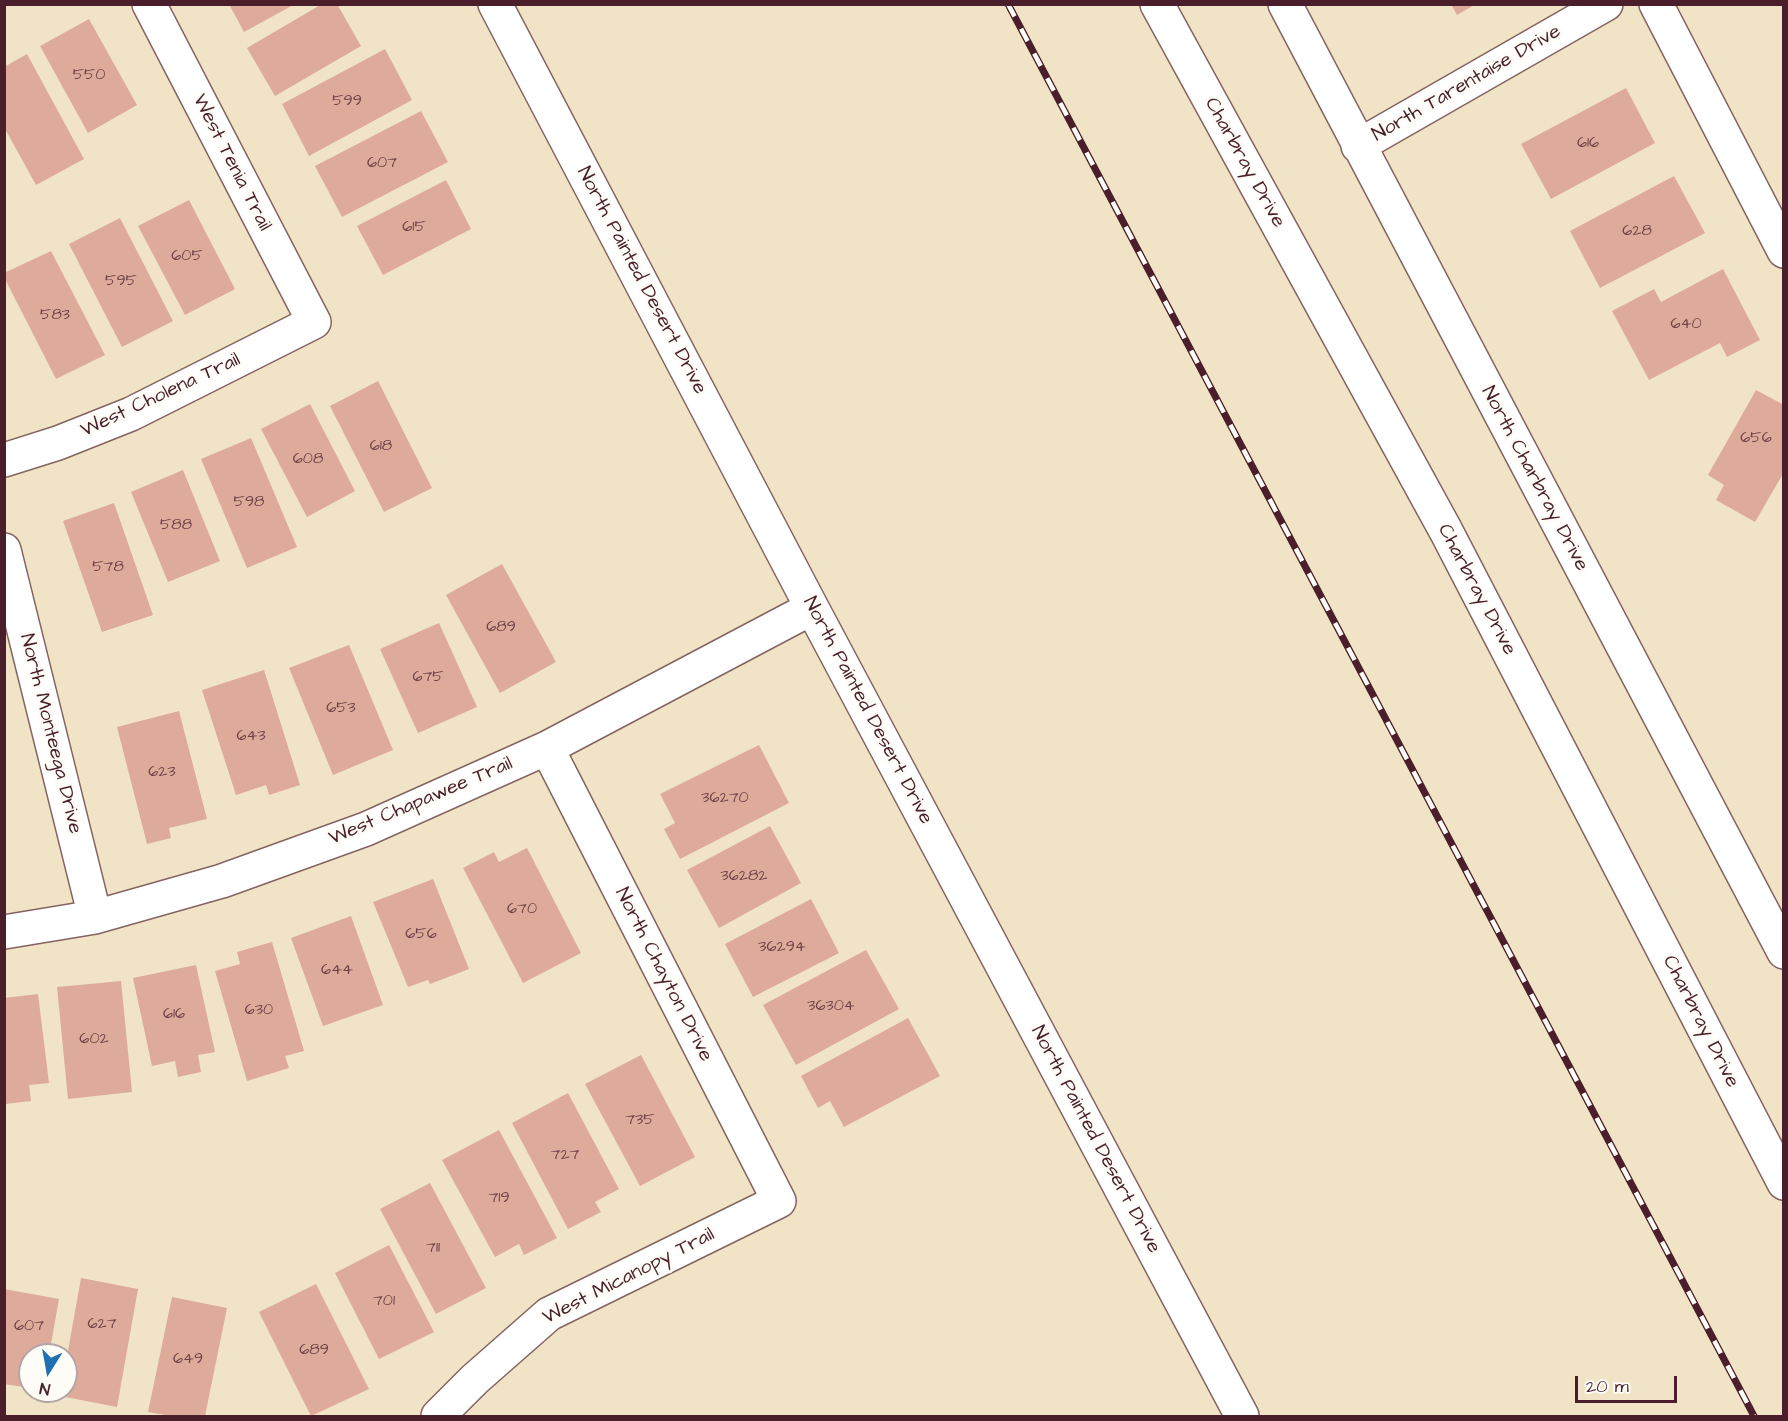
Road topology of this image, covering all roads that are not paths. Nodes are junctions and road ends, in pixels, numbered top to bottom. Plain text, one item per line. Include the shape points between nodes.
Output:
1 (149, 4) edge
2 (495, 4) edge
3 (1157, 4) edge
4 (1285, 4) edge
5 (1606, 4) edge
6 (1656, 4) edge
7 (1358, 146) junction
8 (1784, 251) edge
9 (314, 322) joint
10 (4, 460) edge
11 (4, 550) edge
12 (812, 608) junction
13 (547, 748) junction
14 (95, 917) junction
15 (4, 932) edge
16 (1784, 952) edge
17 (1784, 1182) edge
18 (779, 1201) joint
19 (438, 1416) edge
20 (1242, 1416) edge

1 - 9 street, West Tenia Trail
2 - 12 street, North Painted Desert Drive
3 - 17 street, Charbray Drive via 1446,531
4 - 7 street, North Charbray Drive
5 - 7 street, North Tarentaise Drive
6 - 8 street
7 - 16 street, North Charbray Drive
9 - 10 street, West Cholena Trail via 131,414
11 - 14 street, North Monteega Drive
12 - 13 street, West Chapawee Trail
12 - 20 street, North Painted Desert Drive
13 - 14 street, West Chapawee Trail via 366,829 222,880
13 - 18 street, North Chayton Drive
14 - 15 street, West Chapawee Trail
18 - 19 street, West Micanopy Trail via 549,1314

